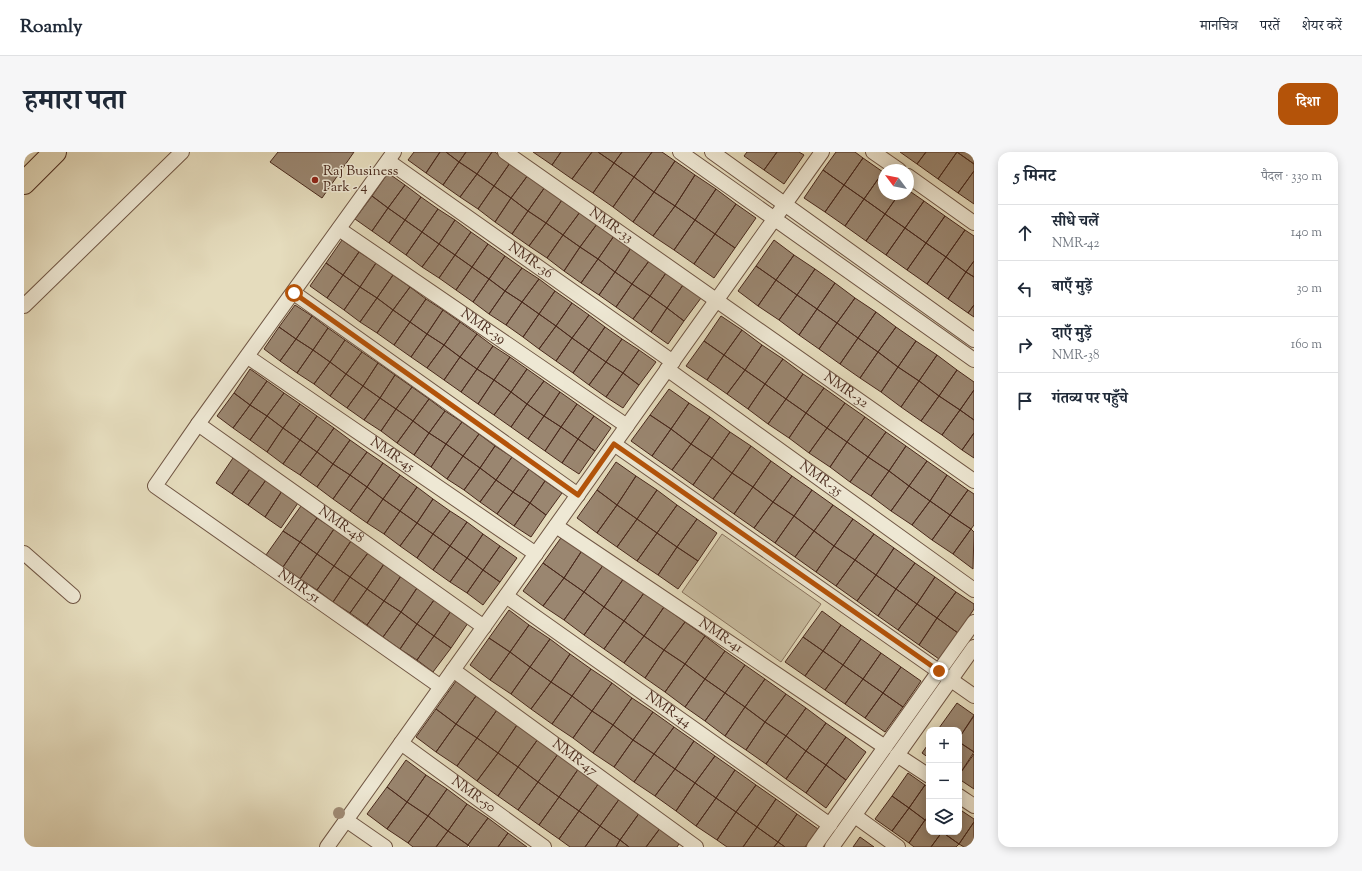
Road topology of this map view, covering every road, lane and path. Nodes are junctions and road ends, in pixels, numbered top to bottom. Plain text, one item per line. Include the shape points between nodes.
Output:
1 (55, 152) edge
2 (182, 152) edge
3 (505, 152) edge
4 (680, 152) edge
5 (712, 152) edge
6 (822, 152) edge
7 (873, 152) edge
8 (391, 156) edge
9 (890, 164) edge
10 (914, 180) edge
11 (24, 183) edge
12 (785, 204) junction
13 (774, 219) junction
14 (974, 223) edge
15 (339, 229) junction
16 (294, 293) junction
17 (716, 300) junction
18 (24, 306) edge
19 (974, 340) edge
20 (248, 357) junction
21 (974, 360) edge
22 (670, 366) junction
23 (198, 424) junction
24 (627, 426) junction
25 (614, 444) junction
26 (974, 481) edge
27 (578, 495) junction
28 (556, 526) junction
29 (24, 553) edge
30 (536, 554) junction
31 (974, 590) edge
32 (73, 596) dead end
33 (506, 596) junction
34 (974, 622) edge
35 (484, 628) junction
36 (974, 647) edge
37 (453, 670) junction
38 (939, 671) junction
39 (951, 679) junction
40 (441, 687) junction
41 (974, 696) edge
42 (401, 743) junction
43 (885, 747) junction
44 (897, 755) junction
45 (926, 774) edge
46 (962, 798) edge
47 (974, 806) edge
48 (855, 816) junction
49 (346, 820) junction
50 (830, 824) junction
51 (327, 847) edge
52 (385, 847) edge
53 (544, 847) edge
54 (696, 847) edge
55 (814, 847) edge
56 (832, 847) edge
57 (898, 847) edge

1 - 11 main road
2 - 18 street
3 - 17 street, NMR-33
4 - 13 street
5 - 12 street
6 - 12 street
7 - 9 street
8 - 15 street
8 - 22 street, NMR-36
10 - 14 street
12 - 13 street
12 - 19 street
13 - 17 street
13 - 21 street
15 - 16 street
15 - 24 street, NMR-39
16 - 20 street
16 - 27 street
17 - 22 street
17 - 26 street, NMR-32
20 - 23 street
20 - 30 street, NMR-45
22 - 24 street
22 - 31 street, NMR-35
23 - 35 street, NMR-48
23 - 40 street, NMR-51 via 155,486
24 - 25 street
25 - 27 street
25 - 38 street
27 - 28 street
28 - 30 street
28 - 43 street, NMR-41
29 - 32 street
30 - 33 street
33 - 35 street
33 - 50 street, NMR-44
34 - 38 street
35 - 37 street
36 - 39 street
37 - 40 street
37 - 54 street, NMR-47
38 - 39 street
38 - 43 street
39 - 41 street
39 - 44 street
40 - 42 street
42 - 49 street
42 - 53 street, NMR-50
43 - 50 street
44 - 45 street
44 - 48 street
46 - 47 street
48 - 56 street
48 - 57 street
49 - 51 street
49 - 52 street
50 - 55 street

